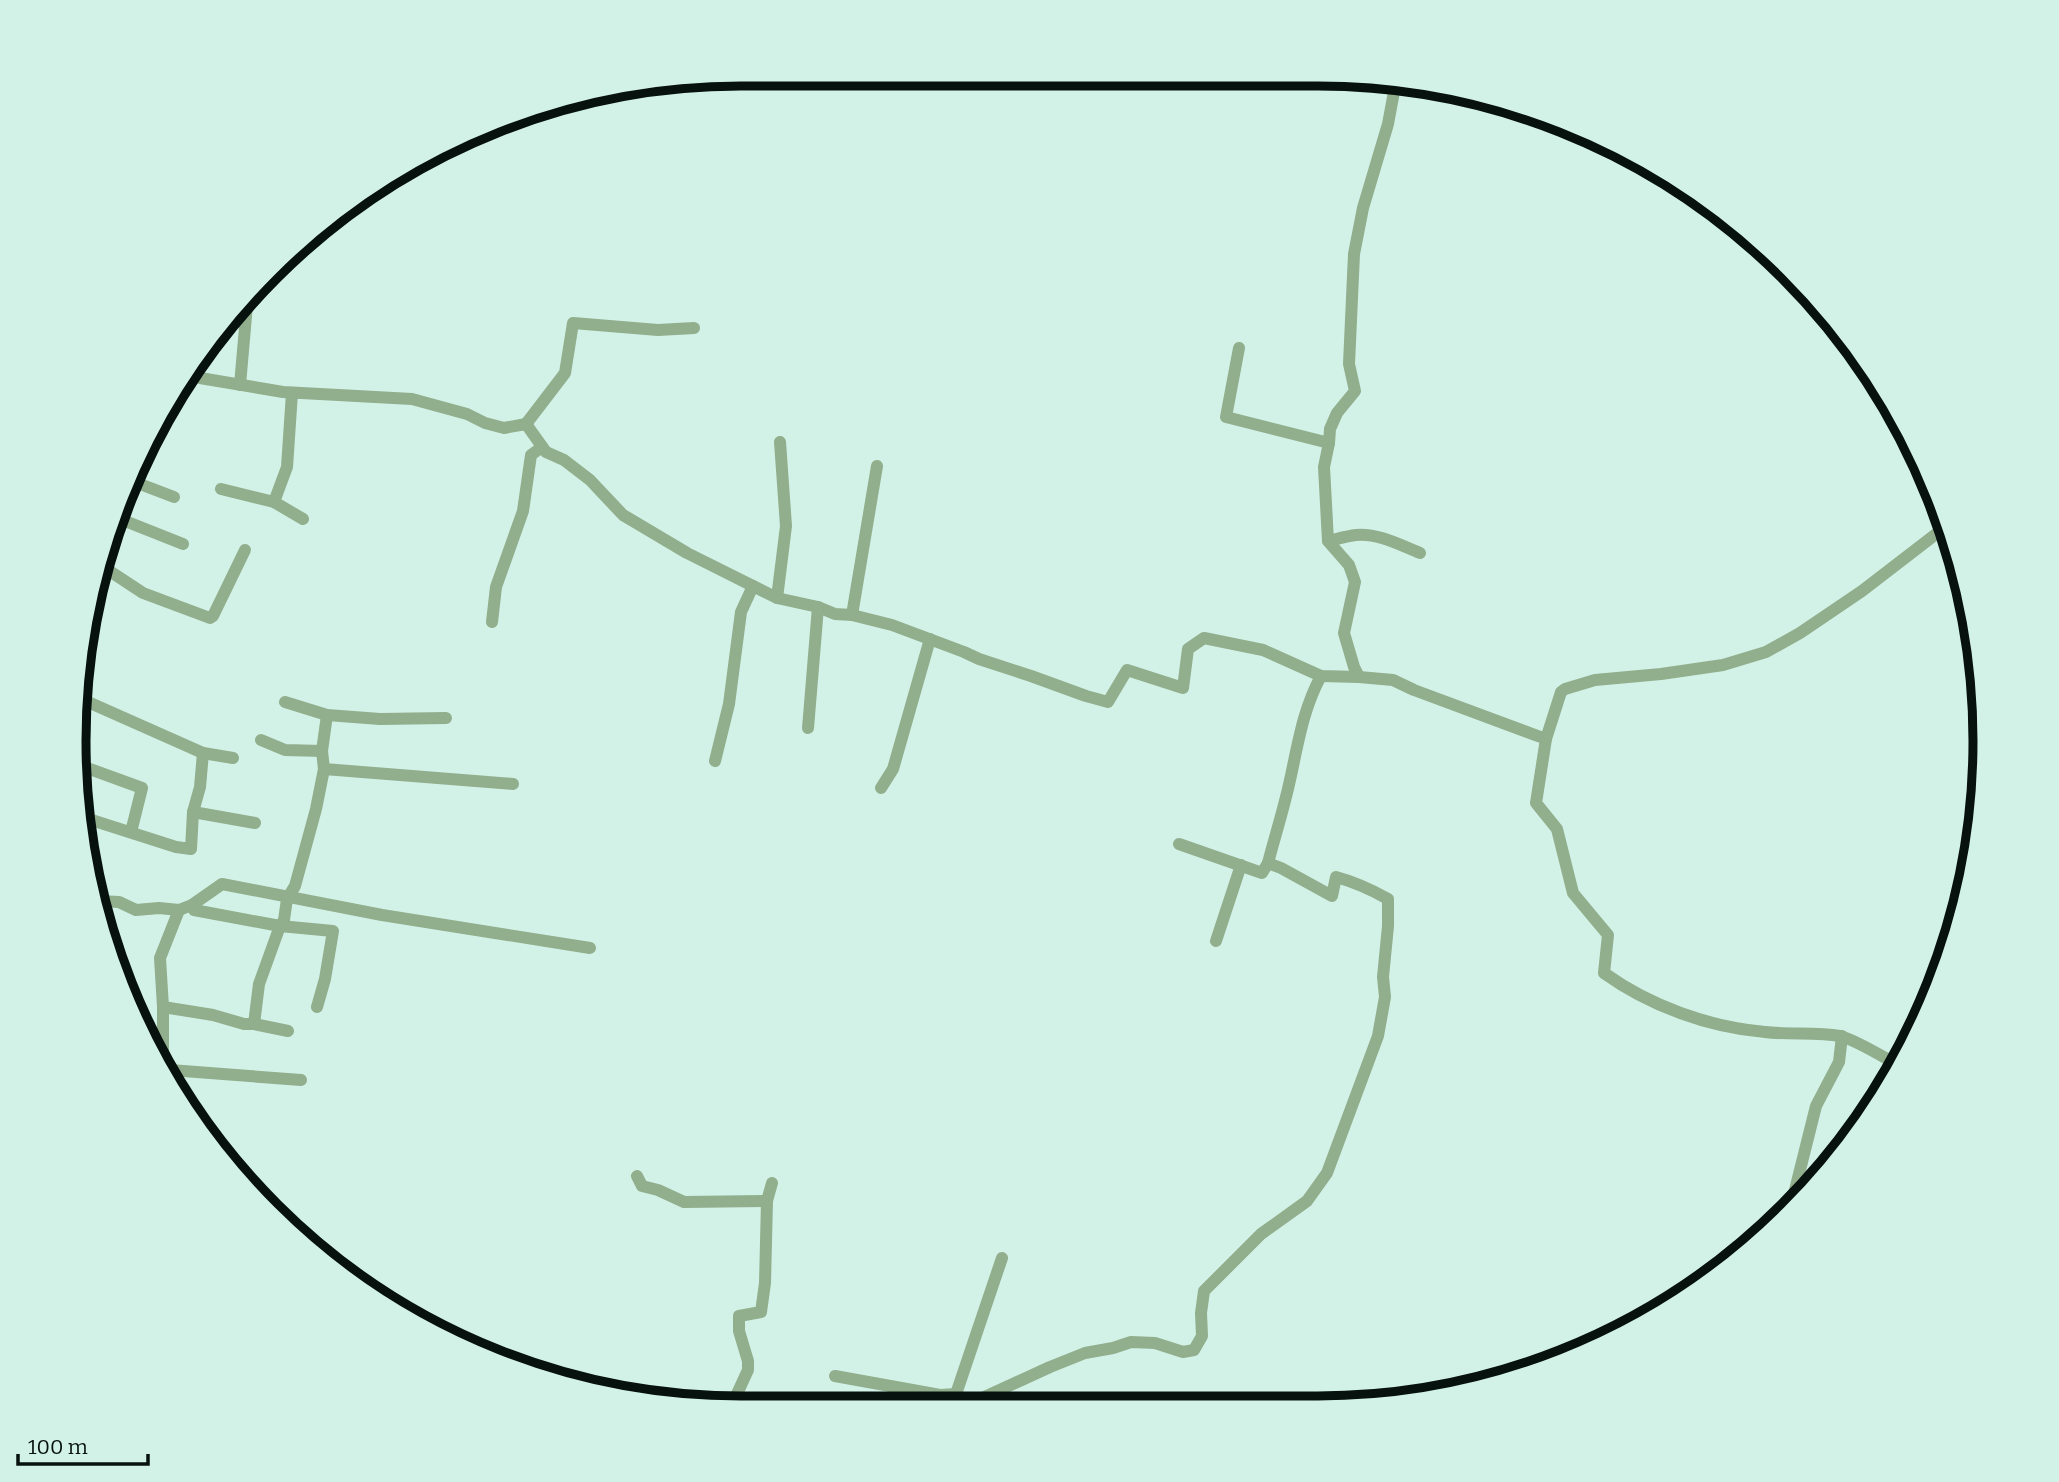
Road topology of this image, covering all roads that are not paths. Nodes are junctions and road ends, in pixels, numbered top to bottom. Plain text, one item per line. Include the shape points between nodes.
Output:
1 (1394, 90) edge
2 (246, 311) edge
3 (694, 328) dead end
4 (1239, 348) dead end
5 (197, 376) edge
6 (240, 385) junction
7 (292, 393) junction
8 (526, 424) junction
9 (780, 442) dead end
10 (1329, 443) junction
11 (542, 447) junction
12 (877, 466) dead end
13 (139, 483) edge
14 (221, 489) dead end
15 (174, 496) dead end
16 (274, 502) junction
17 (303, 519) dead end
18 (124, 521) edge
19 (1939, 532) edge
20 (1328, 541) junction
21 (183, 544) dead end
22 (245, 550) dead end
23 (1420, 553) dead end
24 (108, 570) edge
25 (753, 586) junction
26 (777, 598) junction
27 (818, 607) junction
28 (852, 615) junction
29 (492, 622) dead end
30 (930, 639) junction
31 (1321, 677) junction
32 (1359, 677) junction
33 (87, 702) edge
34 (285, 702) dead end
35 (327, 715) junction
36 (446, 718) dead end
37 (808, 729) dead end
38 (1546, 739) junction
39 (261, 740) dead end
40 (322, 751) junction
41 (203, 753) junction
42 (233, 758) dead end
43 (715, 761) dead end
44 (87, 768) edge
45 (324, 768) junction
46 (513, 784) dead end
47 (881, 788) dead end
48 (193, 812) junction
49 (90, 819) edge
50 (255, 823) dead end
51 (131, 832) junction
52 (1179, 844) dead end
53 (1268, 863) junction
54 (1241, 865) junction
55 (290, 896) junction
56 (106, 901) edge
57 (186, 907) junction
58 (280, 926) junction
59 (1216, 941) dead end
60 (590, 948) dead end
61 (163, 1007) junction
62 (317, 1007) dead end
63 (254, 1024) junction
64 (288, 1031) dead end
65 (1842, 1036) junction
66 (163, 1049) edge
67 (1890, 1060) edge
68 (175, 1070) edge
69 (301, 1080) dead end
70 (637, 1175) dead end
71 (772, 1183) dead end
72 (1795, 1189) edge
73 (767, 1201) junction
74 (1002, 1258) dead end
75 (835, 1376) dead end
76 (956, 1394) joint
77 (736, 1396) edge
78 (988, 1396) edge

1 - 10 street via 1354,254 1349,364 1355,391 1337,413
2 - 6 street
3 - 8 street via 573,323 565,373
4 - 10 street via 1226,417
5 - 6 street
6 - 7 street
7 - 8 street via 412,399 504,428
7 - 16 street via 287,467
8 - 11 street
9 - 26 street via 786,526
10 - 20 street via 1324,467
11 - 25 street via 590,480 623,514
11 - 29 street via 531,455 523,511 496,587
12 - 28 street
13 - 15 street
14 - 16 street
16 - 17 street
18 - 21 street
19 - 38 street via 1862,591 1766,652 1723,665 1595,680 1565,689
20 - 23 street via 1374,537
20 - 32 street via 1349,565 1355,582 1344,633
22 - 24 street via 210,618 143,593
25 - 26 street
25 - 43 street via 741,612 729,704
26 - 27 street
27 - 28 street
27 - 37 street
28 - 30 street
30 - 31 street via 1108,702 1127,670 1183,688 1188,649 1204,638 1263,650
30 - 47 street via 893,768
31 - 32 street
31 - 53 street via 1301,724
32 - 38 street via 1393,680
33 - 41 street
34 - 35 street
35 - 36 street
35 - 40 street
38 - 65 street via 1536,803 1557,829 1573,893 1608,935 1604,973 1668,1008 1730,1028
39 - 40 street via 285,750
40 - 45 street
41 - 42 street
41 - 48 street
44 - 51 street via 142,788
45 - 46 street
45 - 55 street
48 - 50 street
48 - 51 street via 191,849
49 - 51 street
52 - 54 street
53 - 54 street via 1262,873
53 - 78 street via 1332,896 1336,877 1388,900 1385,997 1378,1036 1328,1173 1307,1201 1261,1234 1204,1292 1202,1336 1194,1350 1131,1342 1085,1353
54 - 59 street
55 - 57 street via 222,884
55 - 58 street
55 - 60 street
56 - 57 street via 136,910
57 - 58 street
57 - 61 street via 160,958
58 - 62 street via 333,931
58 - 63 street via 259,984
61 - 63 street
61 - 66 street
63 - 64 street
65 - 67 street
65 - 72 street via 1839,1062 1816,1106
68 - 69 street
70 - 73 street via 642,1186 684,1202
71 - 73 street
73 - 77 street via 761,1312 739,1316 748,1370
74 - 76 street
75 - 76 street

